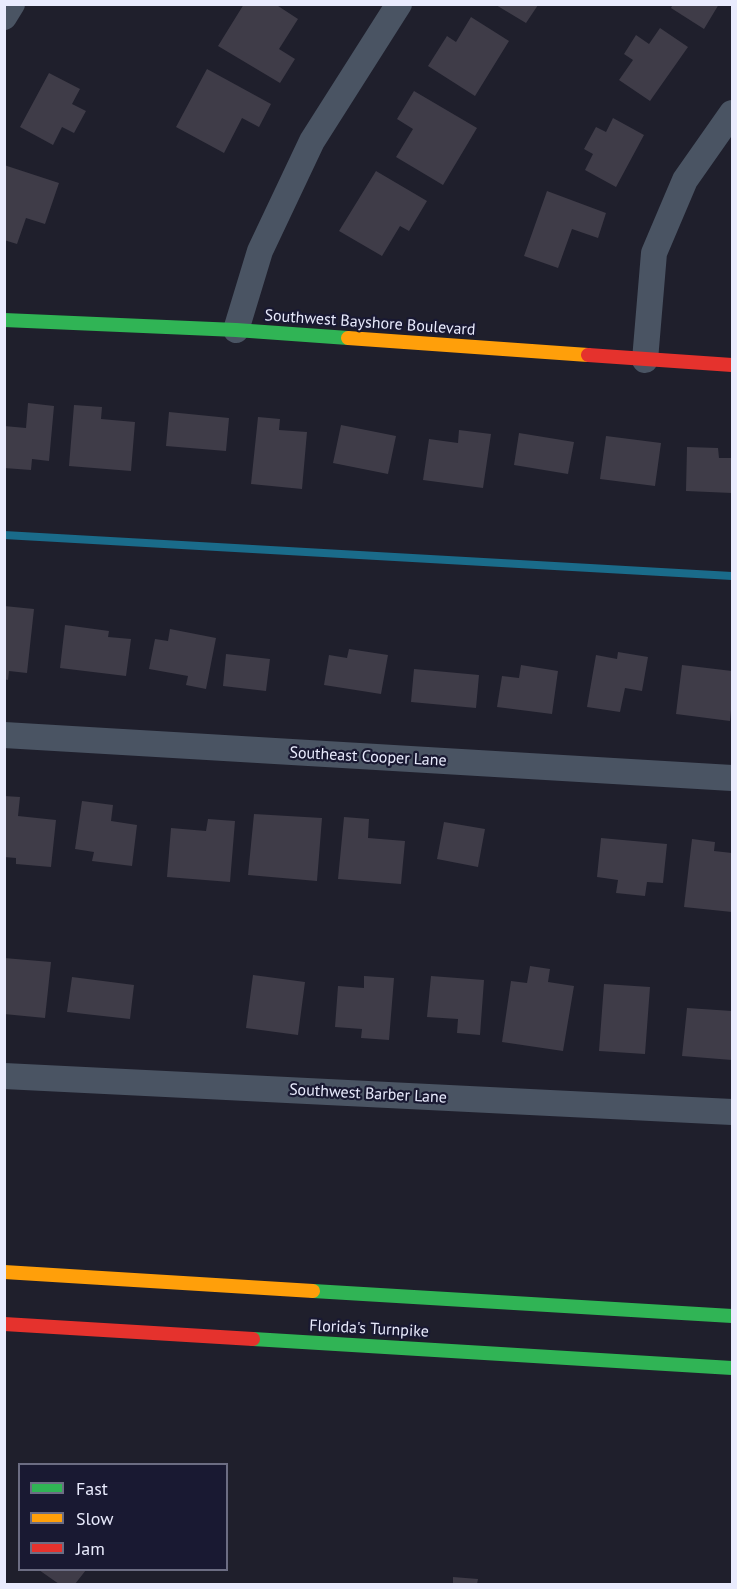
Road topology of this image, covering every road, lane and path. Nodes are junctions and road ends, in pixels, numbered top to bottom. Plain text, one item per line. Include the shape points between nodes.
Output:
1 (12, 4) edge
2 (399, 4) edge
3 (4, 17) edge
4 (732, 113) edge
5 (4, 320) edge
6 (237, 330) junction
7 (645, 360) junction
8 (732, 365) edge
9 (4, 735) edge
10 (732, 778) edge
11 (4, 1076) edge
12 (732, 1112) edge
13 (4, 1272) edge
14 (732, 1316) edge
15 (4, 1324) edge
16 (732, 1368) edge

1 - 3 street
2 - 6 street via 312,141 260,251
4 - 7 street via 685,180 654,253
5 - 6 main road, Southwest Bayshore Boulevard
6 - 7 main road, Southwest Bayshore Boulevard
7 - 8 main road, Southwest Bayshore Boulevard
9 - 10 street, Southeast Cooper Lane
11 - 12 street, Southwest Barber Lane
13 - 14 main road, Florida's Turnpike
15 - 16 main road, Florida's Turnpike

